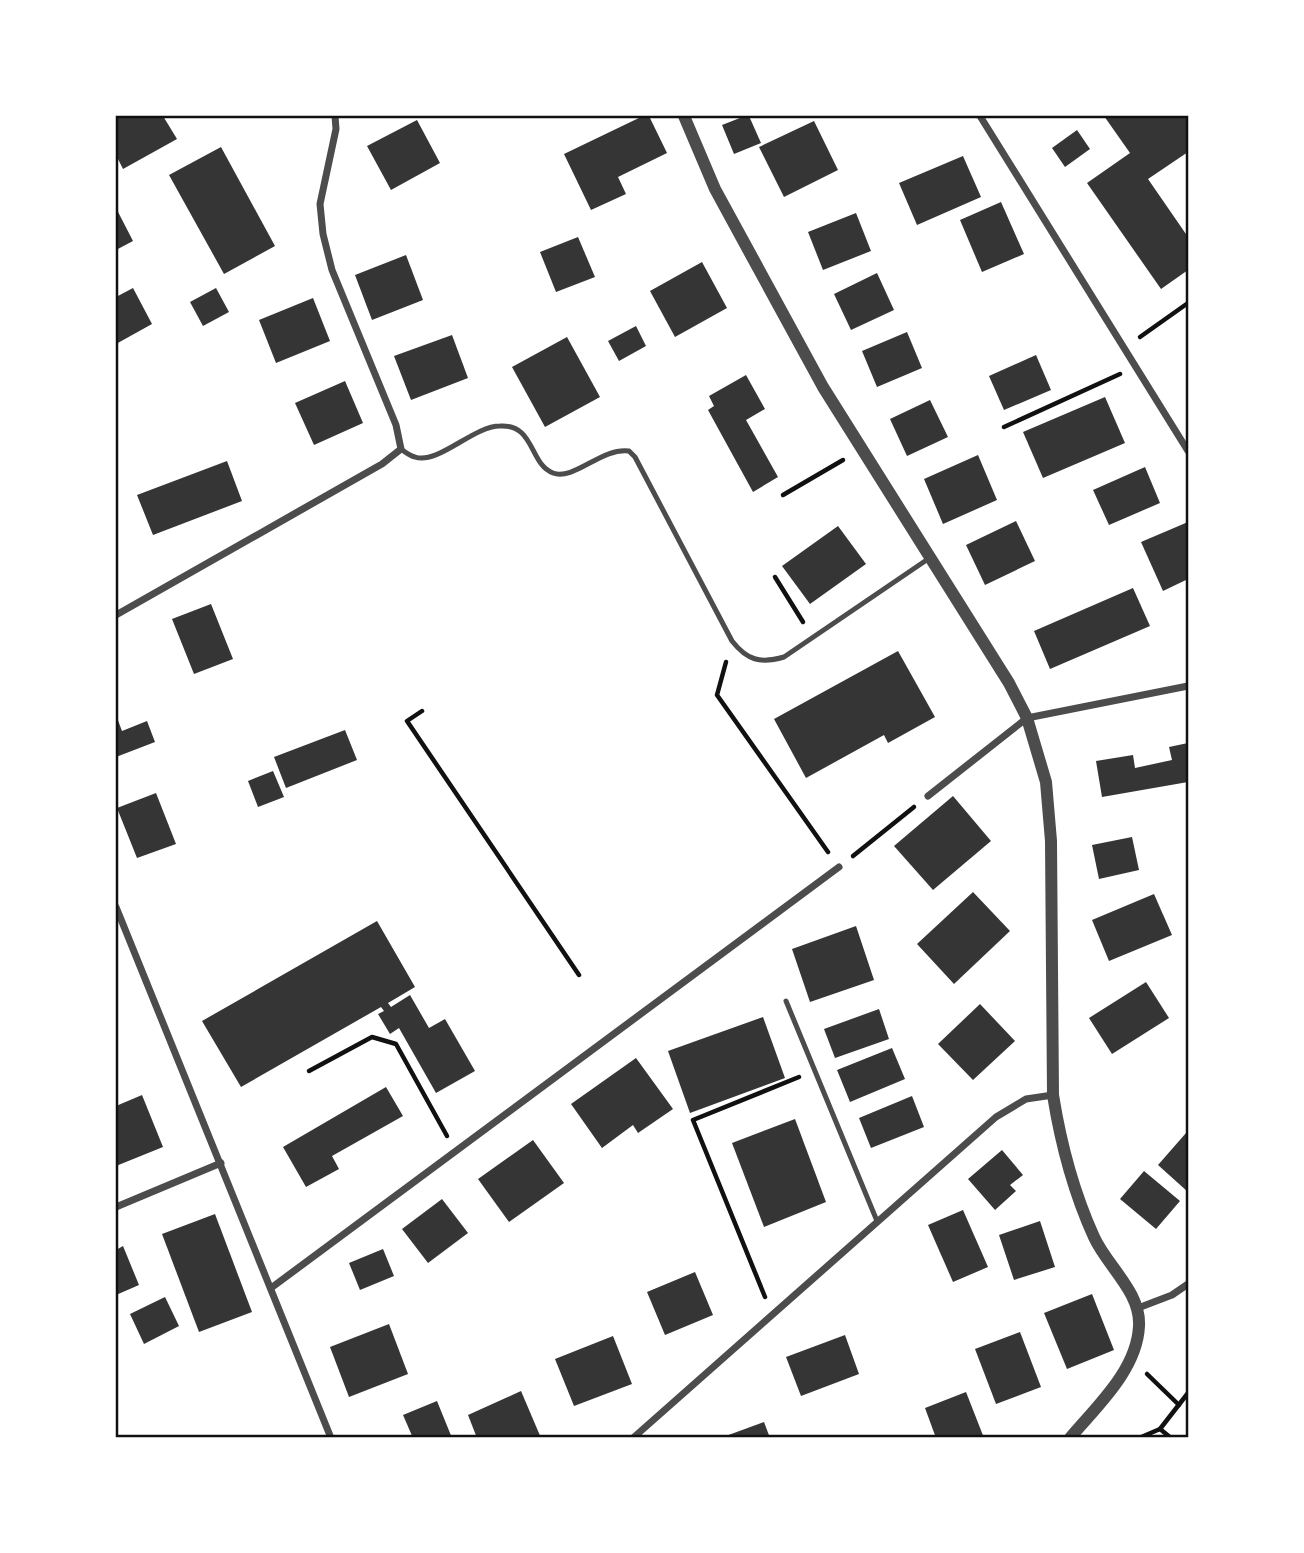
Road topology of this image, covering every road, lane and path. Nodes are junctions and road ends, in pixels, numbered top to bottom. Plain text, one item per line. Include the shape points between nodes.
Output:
1 (335, 116) edge
2 (684, 116) edge
3 (980, 116) edge
4 (1188, 303) edge
5 (1125, 348) junction
6 (1136, 367) junction
7 (1004, 427) dead end
8 (401, 449) junction
9 (862, 449) junction
10 (1188, 451) edge
11 (783, 495) dead end
12 (931, 557) junction
13 (775, 576) dead end
14 (116, 615) edge
15 (813, 637) junction
16 (732, 641) junction
17 (1188, 686) edge
18 (422, 711) dead end
19 (1027, 718) junction
20 (928, 796) joint
21 (839, 867) junction
22 (116, 907) edge
23 (579, 975) dead end
24 (786, 1001) dead end
25 (813, 1071) junction
26 (309, 1072) dead end
27 (1053, 1095) junction
28 (455, 1152) junction
29 (221, 1163) junction
30 (116, 1207) edge
31 (877, 1221) junction
32 (1188, 1284) edge
33 (271, 1288) junction
34 (1138, 1308) junction
35 (772, 1314) junction
36 (1131, 1359) junction
37 (1188, 1394) edge
38 (1179, 1405) junction
39 (1160, 1429) junction
40 (331, 1437) edge
41 (633, 1437) edge
42 (1070, 1437) edge
43 (1139, 1437) edge
44 (1171, 1437) edge

1 - 8 street via 320,204 323,234 331,270 396,425
2 - 9 street via 715,189
3 - 5 street
4 - 5 path
5 - 6 street
6 - 7 path
6 - 10 street
8 - 14 street via 383,464
8 - 16 lane via 416,458 429,458 497,425 521,432 544,466 557,475 609,453 629,452
9 - 11 path
9 - 12 street
12 - 15 lane
12 - 19 street
13 - 15 path
15 - 16 lane via 784,657 769,661 754,660
16 - 21 path via 717,695
17 - 19 street
18 - 23 path via 407,721
19 - 20 street
19 - 27 street via 1046,782 1051,841
20 - 21 path
21 - 28 street
22 - 29 street
24 - 25 lane
25 - 31 lane
25 - 35 path via 693,1120
26 - 28 path via 372,1037 396,1044
27 - 31 street via 1026,1099 996,1117
27 - 34 street via 1073,1188 1095,1241
28 - 33 street
29 - 30 street
29 - 33 street
31 - 35 street
32 - 34 street
33 - 40 street
34 - 36 street via 1139,1327
35 - 41 street
36 - 38 path
36 - 42 street
37 - 38 path
38 - 39 path
39 - 43 path
39 - 44 path

